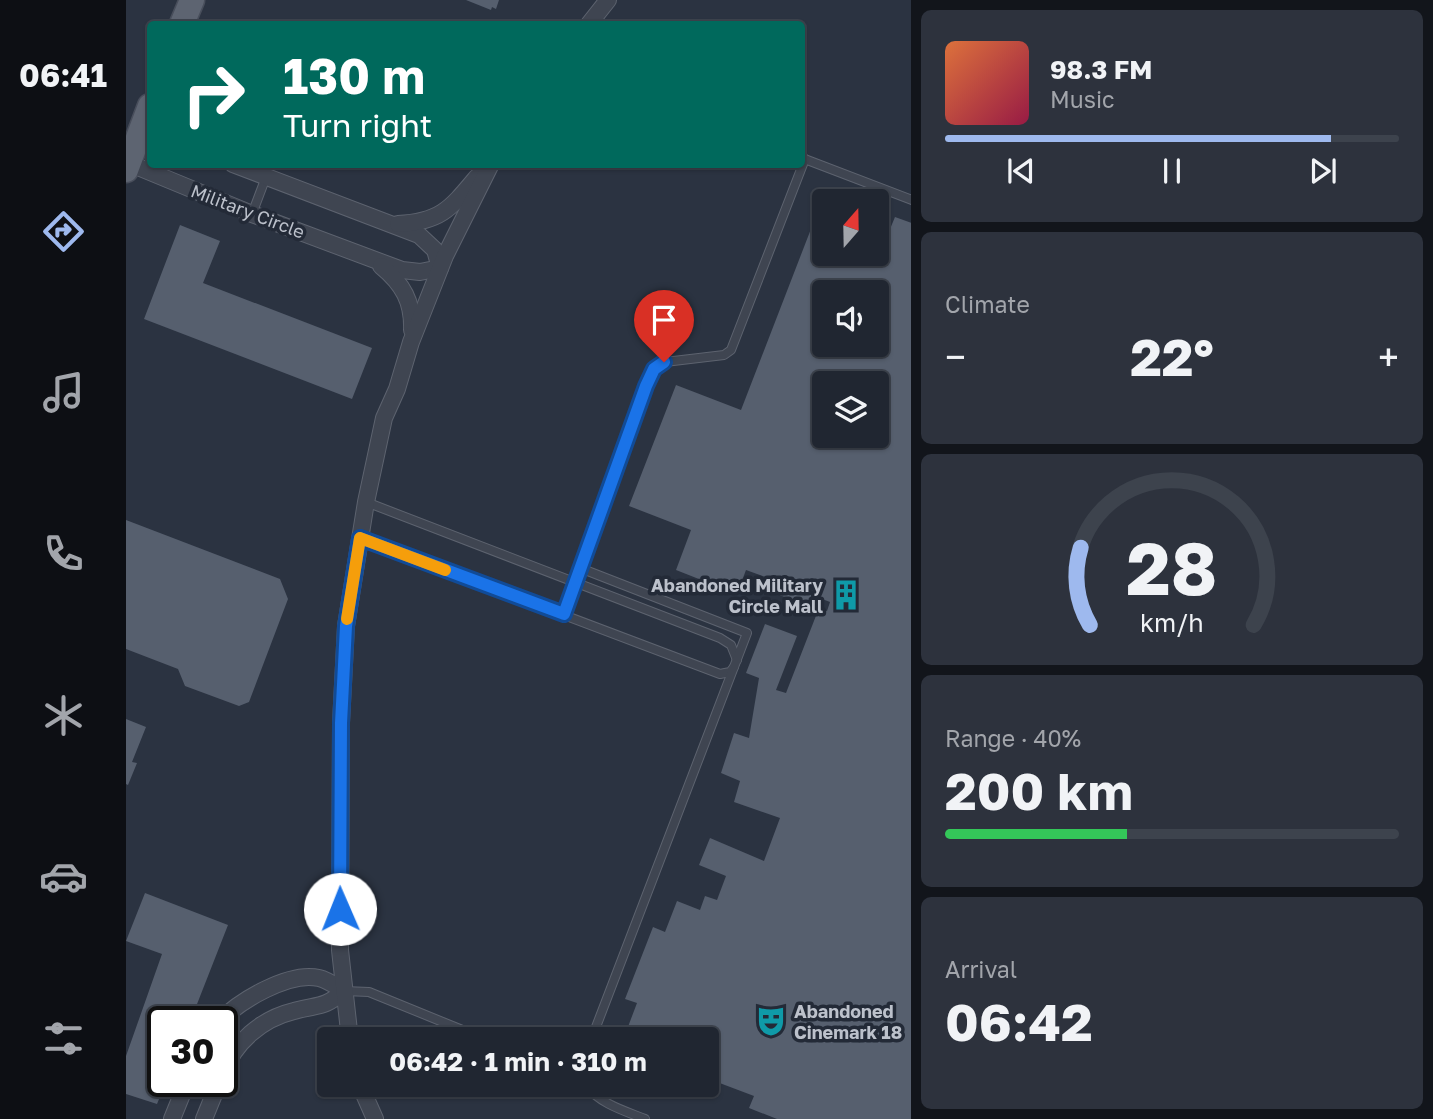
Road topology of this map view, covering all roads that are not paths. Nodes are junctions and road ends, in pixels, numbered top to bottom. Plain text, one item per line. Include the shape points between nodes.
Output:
1 (192, 0) edge
2 (608, 0) edge
3 (183, 21) edge
4 (591, 21) edge
5 (147, 113) edge
6 (139, 130) edge
7 (805, 160) edge
8 (127, 165) edge
9 (243, 168) edge
10 (485, 168) edge
11 (487, 168) edge
12 (800, 168) edge
13 (266, 177) junction
14 (911, 200) edge
15 (252, 214) junction
16 (391, 224) junction
17 (371, 258) junction
18 (440, 268) junction
19 (411, 342) junction
20 (366, 502) junction
21 (360, 538) junction
22 (580, 568) junction
23 (575, 582) junction
24 (564, 614) junction
25 (735, 664) junction
26 (344, 991) junction
27 (236, 1006) edge
28 (348, 1027) edge
29 (455, 1027) edge
30 (596, 1027) edge
31 (238, 1048) edge
32 (181, 1097) edge
33 (213, 1097) edge
34 (365, 1097) edge
35 (596, 1097) edge
36 (172, 1119) edge
37 (204, 1119) edge
38 (374, 1119) edge
39 (645, 1119) edge

1 - 3 main road
2 - 4 street
5 - 6 main road
6 - 8 main road
7 - 14 lane
8 - 15 street, Military Circle
9 - 13 street, Military Circle
10 - 16 street, Military Circle via 435,219
11 - 18 street, Military Circle
12 - 22 lane via 731,350 724,355 664,362 654,369
13 - 15 lane
13 - 16 street, Military Circle
15 - 17 street, Military Circle
16 - 18 street, Military Circle via 430,244
17 - 18 street, Military Circle via 402,270
17 - 19 street, Military Circle via 405,291 413,316
18 - 19 street, Military Circle
19 - 20 street, Military Circle via 384,418
20 - 21 street, Military Circle
20 - 23 lane
21 - 24 lane
21 - 26 street, Military Circle via 346,626 341,723 339,889
22 - 23 lane
22 - 25 lane via 747,633
23 - 24 lane
23 - 25 lane via 720,638 732,645
24 - 25 lane via 720,674 730,672
25 - 30 lane
26 - 27 street via 319,978 276,985
26 - 28 street, Military Circle
26 - 29 lane via 369,992
26 - 31 street via 321,1007 286,1013 257,1028
32 - 36 street
33 - 37 street
34 - 38 street
35 - 39 lane

